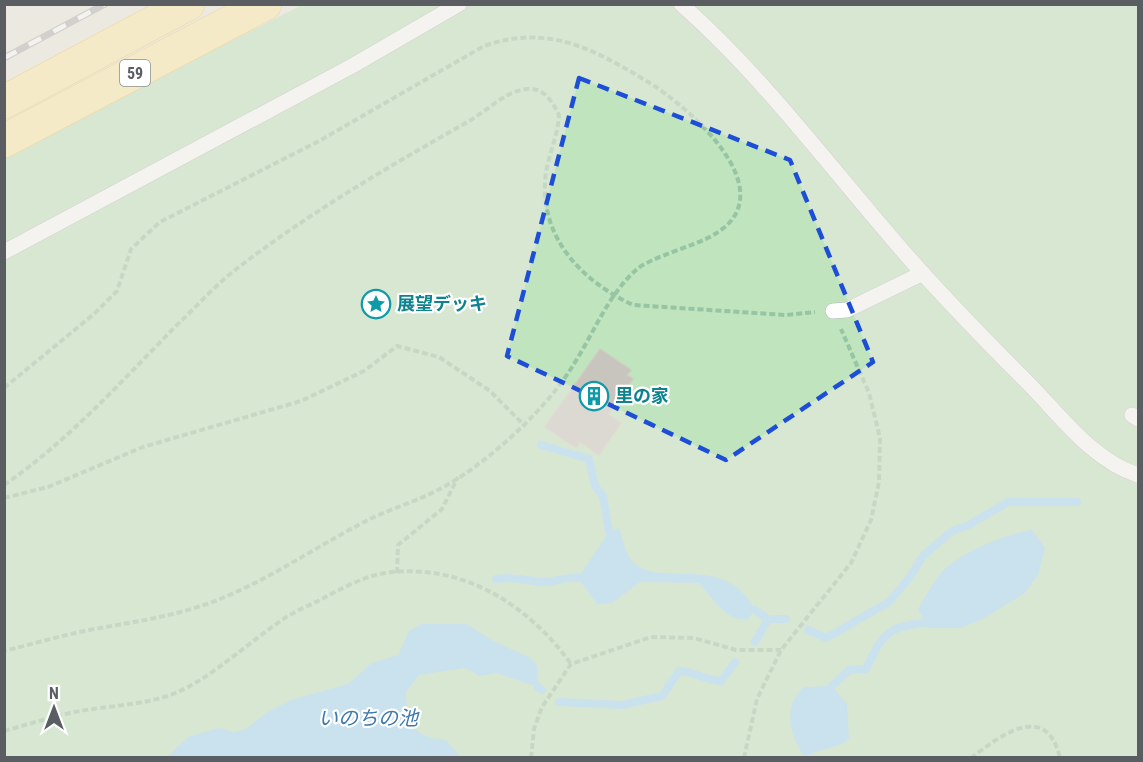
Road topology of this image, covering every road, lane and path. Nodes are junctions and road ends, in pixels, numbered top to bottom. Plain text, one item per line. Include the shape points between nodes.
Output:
1 (188, 4) edge
2 (265, 4) edge
3 (459, 4) edge
4 (681, 4) edge
5 (4, 102) edge
6 (4, 141) edge
7 (4, 252) edge
8 (923, 273) junction
9 (615, 297) junction
10 (833, 311) junction
11 (4, 388) edge
12 (524, 425) junction
13 (1138, 474) edge
14 (458, 476) junction
15 (4, 485) edge
16 (4, 498) edge
17 (397, 573) junction
18 (781, 650) junction
19 (4, 651) edge
20 (572, 664) junction
21 (4, 731) edge
22 (531, 758) edge
23 (744, 758) edge
24 (971, 758) edge
25 (1060, 758) edge

1 - 5 main road, 59
2 - 6 main road, 59
3 - 7 lane via 352,66
4 - 8 lane via 760,83
8 - 10 lane via 847,310
8 - 13 lane via 1100,456 1118,468
9 - 10 path via 633,305 712,312 786,315
9 - 11 path via 637,268 717,234 735,217 742,195 738,174 694,115 652,84 581,45 549,37 510,37 484,46 319,141 160,222 131,249 117,291
9 - 12 path via 607,304 572,368
9 - 15 path via 586,277 559,246 548,213 545,182 559,115 549,96 535,90 509,94 356,185 229,275 77,423
10 - 18 path via 869,393 880,438 879,482 871,520 851,563
12 - 14 path
12 - 16 path via 490,391 439,357 397,346 330,390 143,447 48,487
14 - 17 path via 441,509 398,545
14 - 19 path via 439,490 372,518 258,582 214,601 172,615
17 - 20 path via 460,577 485,588 535,621
17 - 21 path via 354,582 284,618 190,686 168,696 71,713
18 - 20 path via 736,650 694,638 651,637
18 - 23 path via 757,699
20 - 22 path via 542,707 534,729
24 - 25 path via 1009,730 1024,725 1043,729 1057,746

